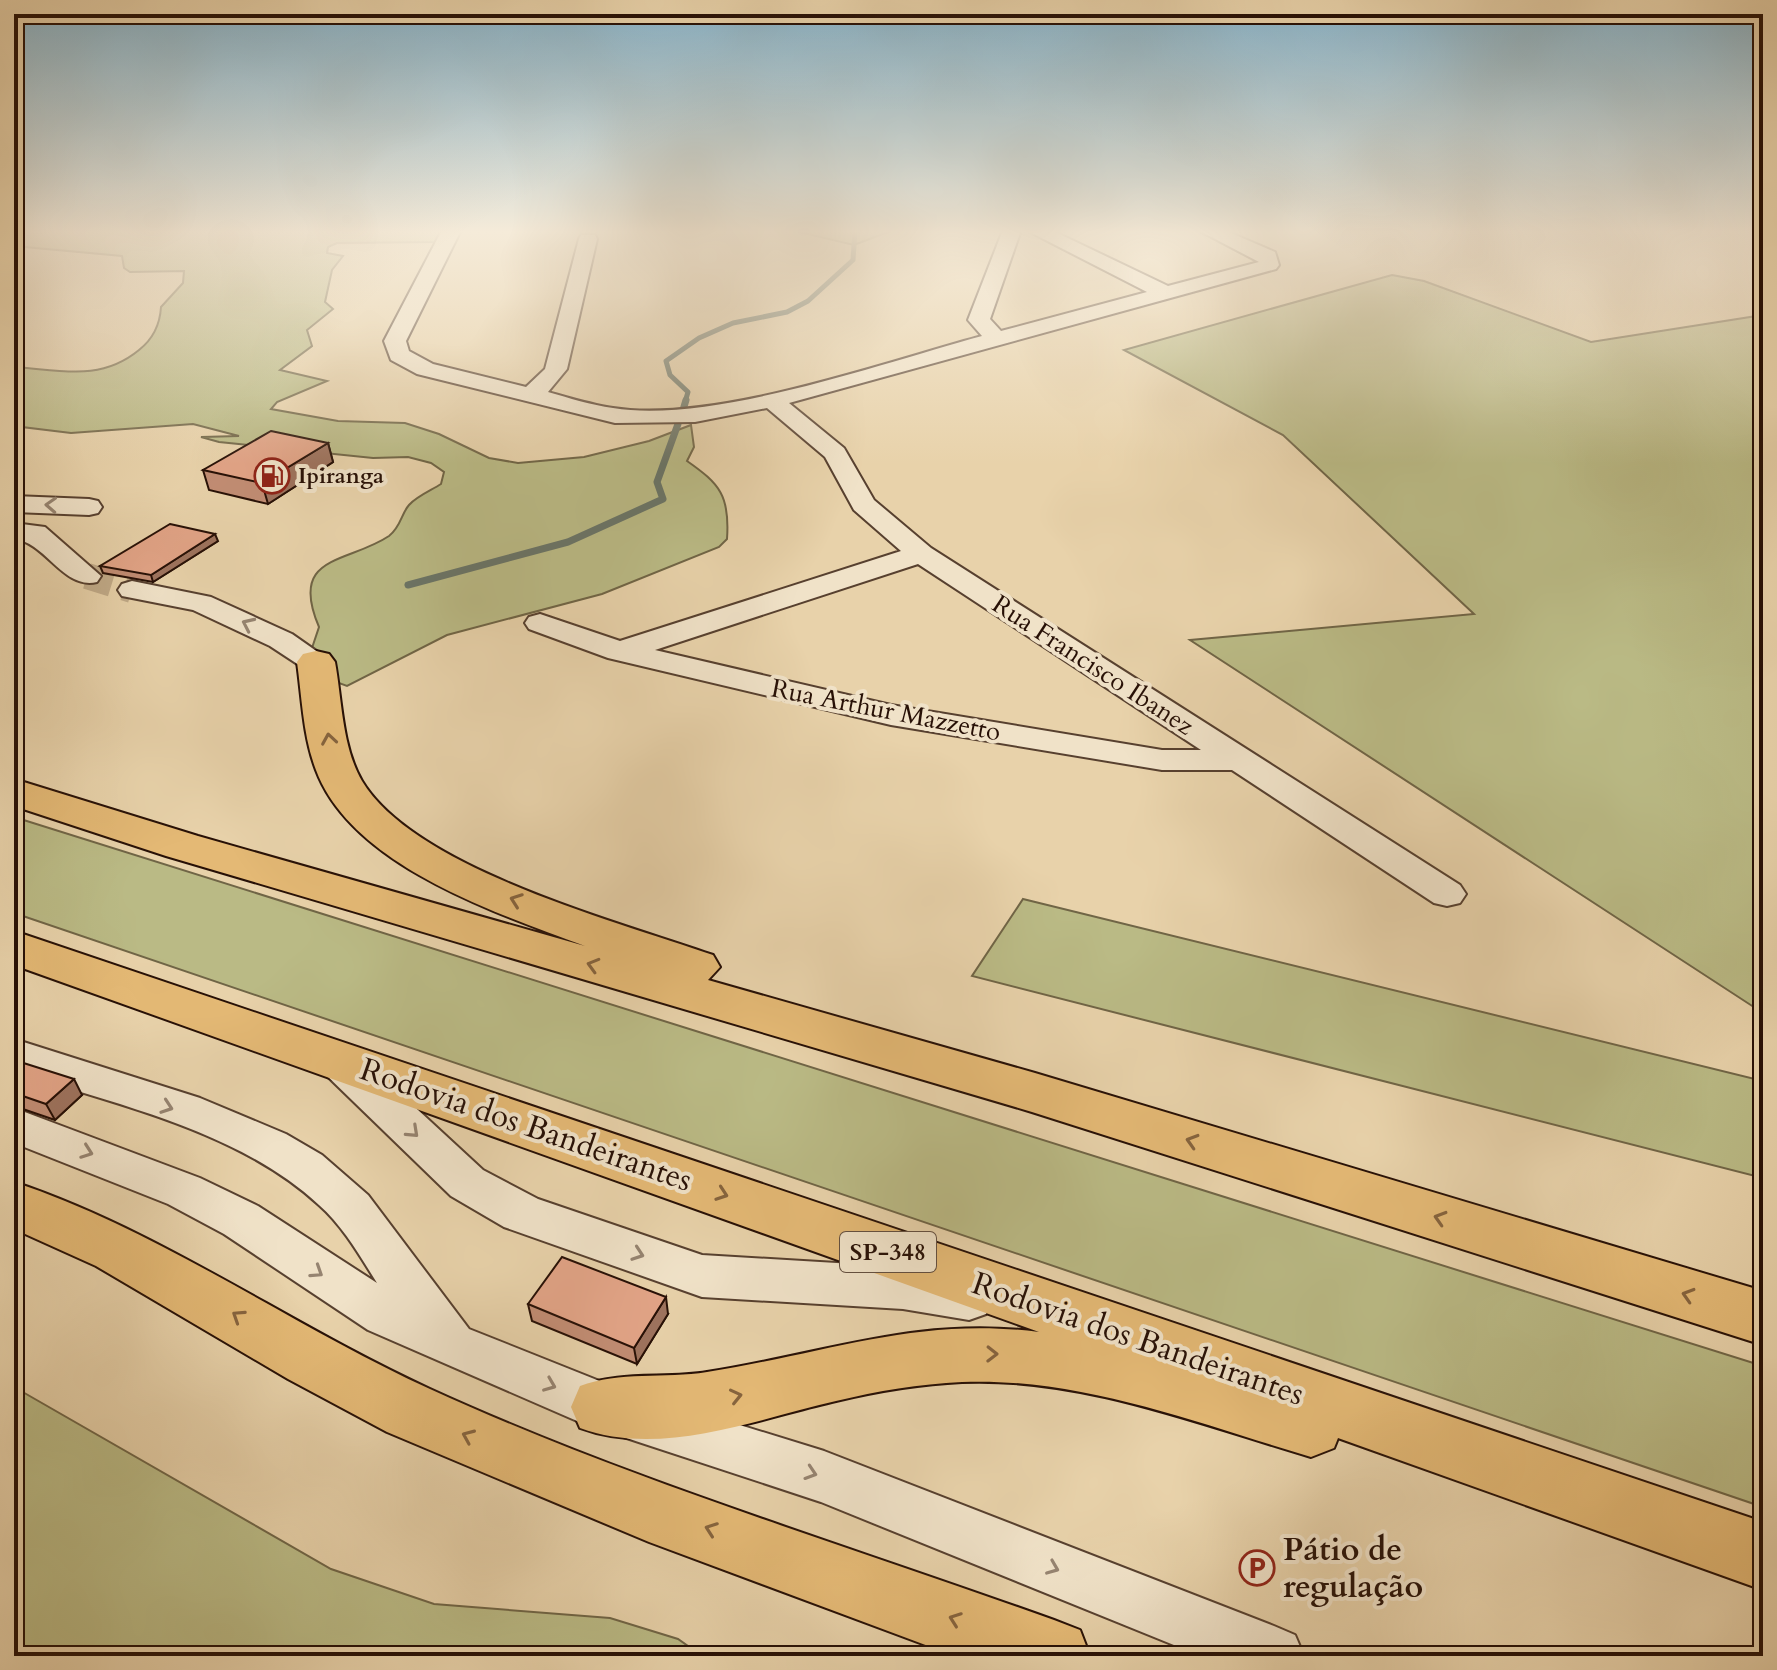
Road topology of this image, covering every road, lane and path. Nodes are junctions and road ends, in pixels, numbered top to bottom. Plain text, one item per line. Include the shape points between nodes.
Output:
1 (412, 308) edge
2 (571, 308) edge
3 (983, 308) edge
4 (1109, 308) edge
5 (995, 338) junction
6 (529, 396) junction
7 (772, 400) junction
8 (14, 504) edge
9 (89, 507) dead end
10 (21, 536) edge
11 (921, 554) junction
12 (87, 576) tunnel mouth
13 (132, 590) tunnel mouth
14 (540, 623) dead end
15 (619, 651) junction
16 (316, 662) joint
17 (1239, 760) junction
18 (14, 792) edge
19 (1447, 894) dead end
20 (14, 947) edge
21 (14, 978) edge
22 (14, 1055) edge
23 (336, 1059) junction
24 (1035, 1093) junction
25 (14, 1125) edge
26 (14, 1205) edge
27 (1763, 1318) edge
28 (461, 1349) junction
29 (1179, 1353) junction
30 (603, 1407) junction
31 (1688, 1529) junction
32 (1763, 1556) edge
33 (1763, 1567) edge
34 (1054, 1656) edge
35 (1274, 1656) edge

1 - 6 street via 395,341 405,360
2 - 6 street via 556,369
3 - 5 street via 980,326
4 - 5 street
5 - 7 street
6 - 7 street via 601,414 644,418 695,415
7 - 11 street, Rua Francisco Ibanez via 835,453 863,504
9 -> 8 street
10 - 12 street
11 - 15 street
11 - 17 street, Rua Francisco Ibanez
16 -> 13 street via 201,603
14 - 15 street, Rua Arthur Mazzetto
15 - 17 street, Rua Arthur Mazzetto via 891,715 1162,760
24 -> 16 highway via 499,894 399,843 366,816 344,786 332,755
17 - 19 street, Rua Francisco Ibanez
24 -> 18 highway via 182,846
20 - 23 highway, Rodovia dos Bandeirantes / SP-348
21 - 23 highway
22 -> 28 street via 226,1127 301,1165 345,1202 405,1290
23 -> 29 highway, Rodovia dos Bandeirantes / SP-348
23 -> 29 street via 467,1183 521,1213 731,1281 863,1283 956,1296
27 -> 24 highway
25 -> 28 street via 184,1191 241,1220 386,1315
34 -> 26 highway via 539,1466 408,1411 326,1369 120,1247
28 -> 30 street
29 - 31 highway, Rodovia dos Bandeirantes / SP-348
30 -> 31 highway via 662,1410 695,1405 915,1357 1039,1357
30 -> 35 street via 824,1477
31 - 32 highway, Rodovia dos Bandeirantes / SP-348
31 - 33 highway

